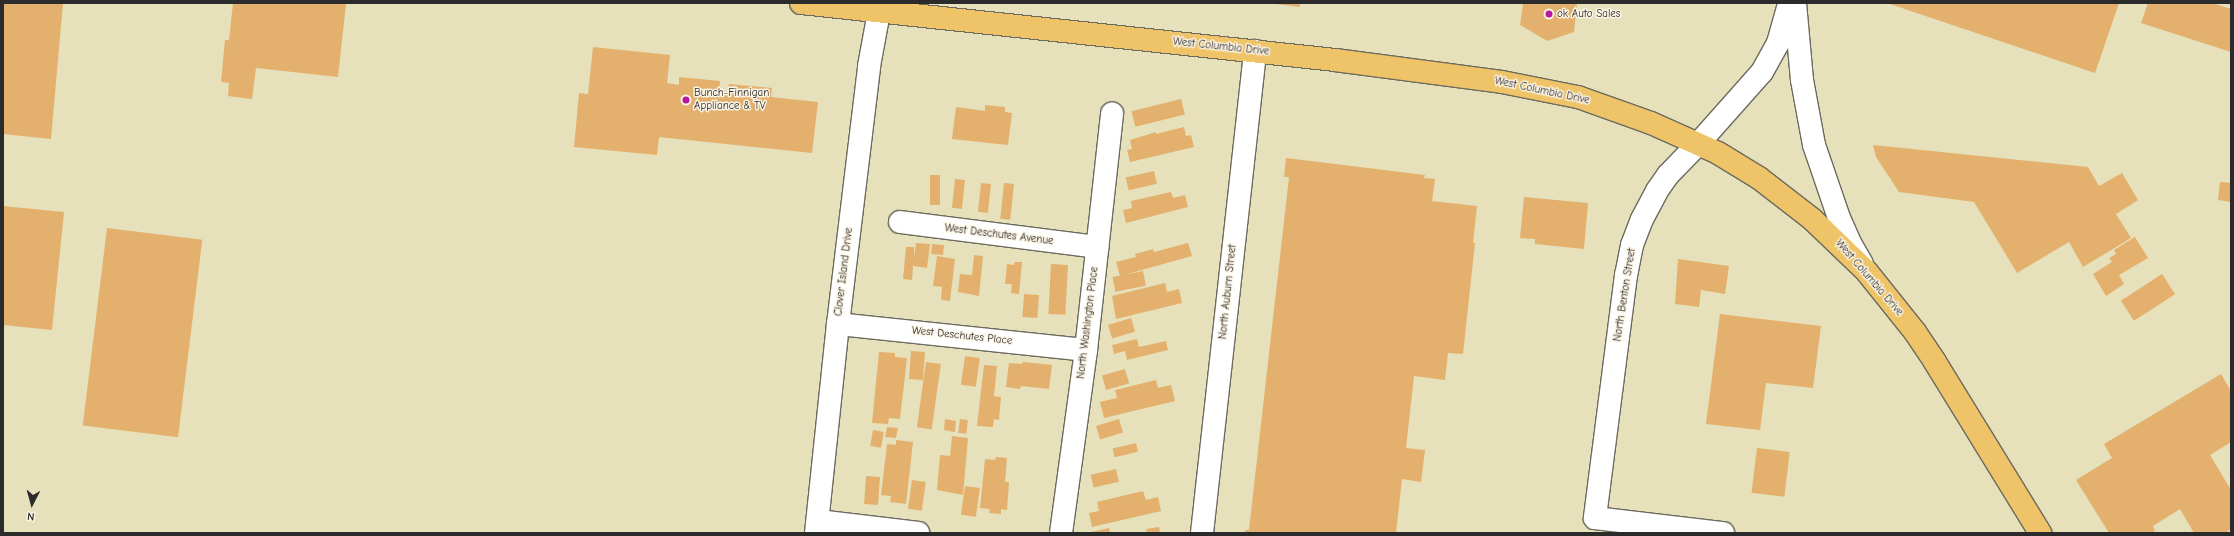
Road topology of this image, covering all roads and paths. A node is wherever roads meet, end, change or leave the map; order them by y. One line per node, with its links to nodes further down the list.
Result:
1 (801, 3): 4 (main road, West Columbia Drive)
2 (1790, 3): 7 (street, North Benton Street)
3 (1795, 3): 10 (street)
4 (879, 12): 5 (main road, West Columbia Drive); 11 (street, Clover Island Drive)
5 (1255, 51): 7 (main road, West Columbia Drive); 16 (street, North Auburn Street)
6 (1112, 113): 9 (street, North Washington Place)
7 (1698, 144): 10 (main road, West Columbia Drive); 17 (street, North Benton Street)
8 (900, 222): 9 (street, West Deschutes Avenue)
9 (1097, 247): 12 (street, North Washington Place)
10 (1867, 272): 18 (main road, West Columbia Drive)
11 (838, 324): 12 (street, West Deschutes Place); 13 (street, Clover Island Drive)
12 (1086, 350): 15 (street, North Washington Place)
13 (817, 527): 14 (street)
14 (918, 533)
15 (1061, 533)
16 (1202, 533)
17 (1723, 533)
18 (2040, 533)

